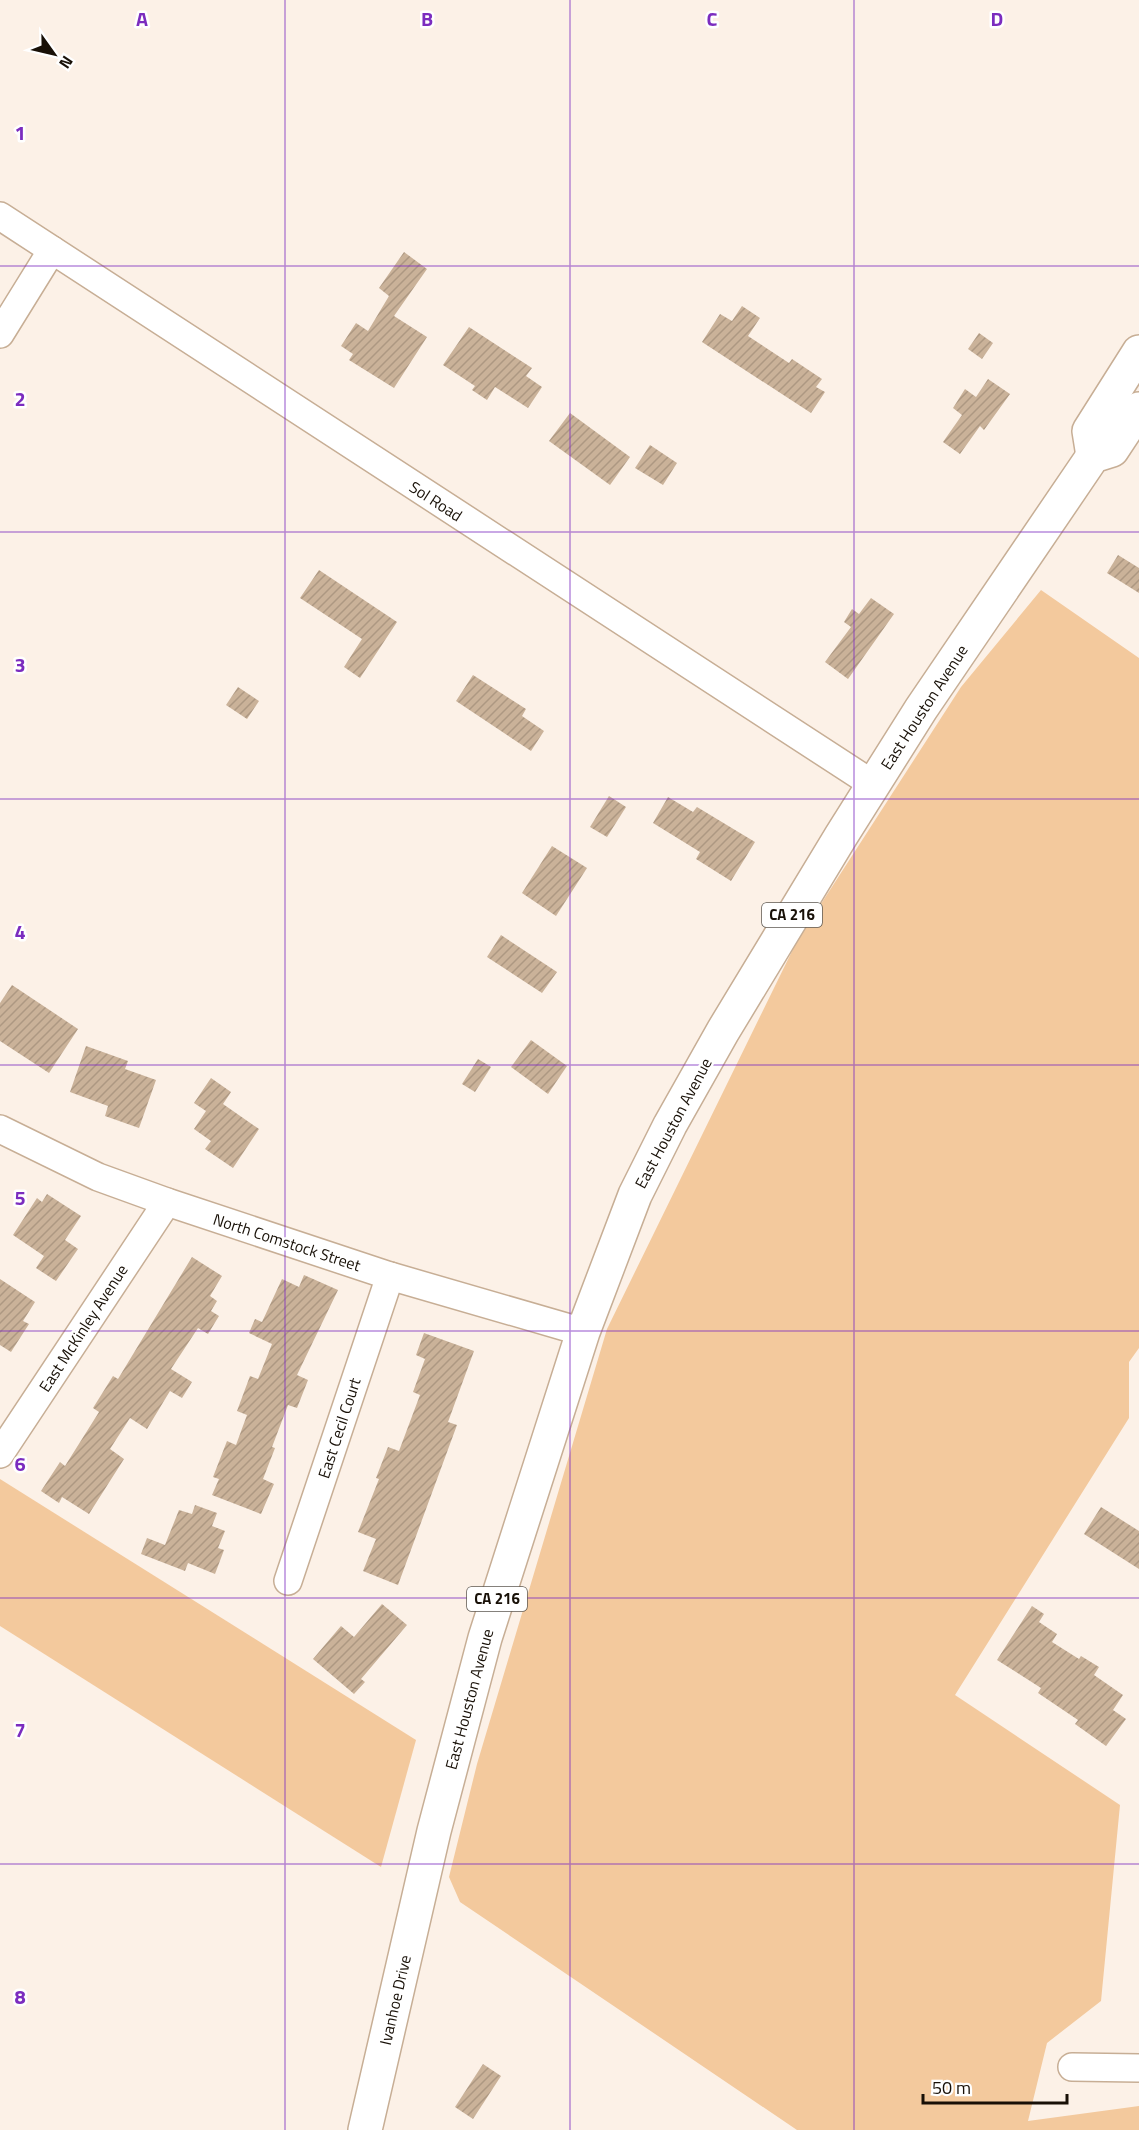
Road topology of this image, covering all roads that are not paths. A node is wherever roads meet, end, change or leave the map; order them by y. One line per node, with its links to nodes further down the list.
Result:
1 (0, 216): 2 (street, Sol Road)
2 (52, 250): 3 (street); 7 (street, Sol Road)
3 (0, 334)
4 (1139, 352): 6 (main road)
5 (1139, 409): 6 (main road, East Houston Avenue / CA 216)
6 (1094, 456): 7 (main road, East Houston Avenue / CA 216)
7 (874, 785): 11 (main road, East Houston Avenue / CA 216)
8 (0, 1129): 9 (street, North Comstock Street)
9 (167, 1202): 10 (street, North Comstock Street); 12 (street, East McKinley Avenue)
10 (390, 1276): 11 (street, North Comstock Street); 13 (street, East Cecil Court)
11 (583, 1332): 14 (main road, East Houston Avenue / CA 216)
12 (0, 1454)
13 (288, 1581)
14 (425, 1870): 17 (main road, Ivanhoe Drive / CA 216)
15 (1072, 2067): 16 (street)
16 (1139, 2068)
17 (365, 2130)

